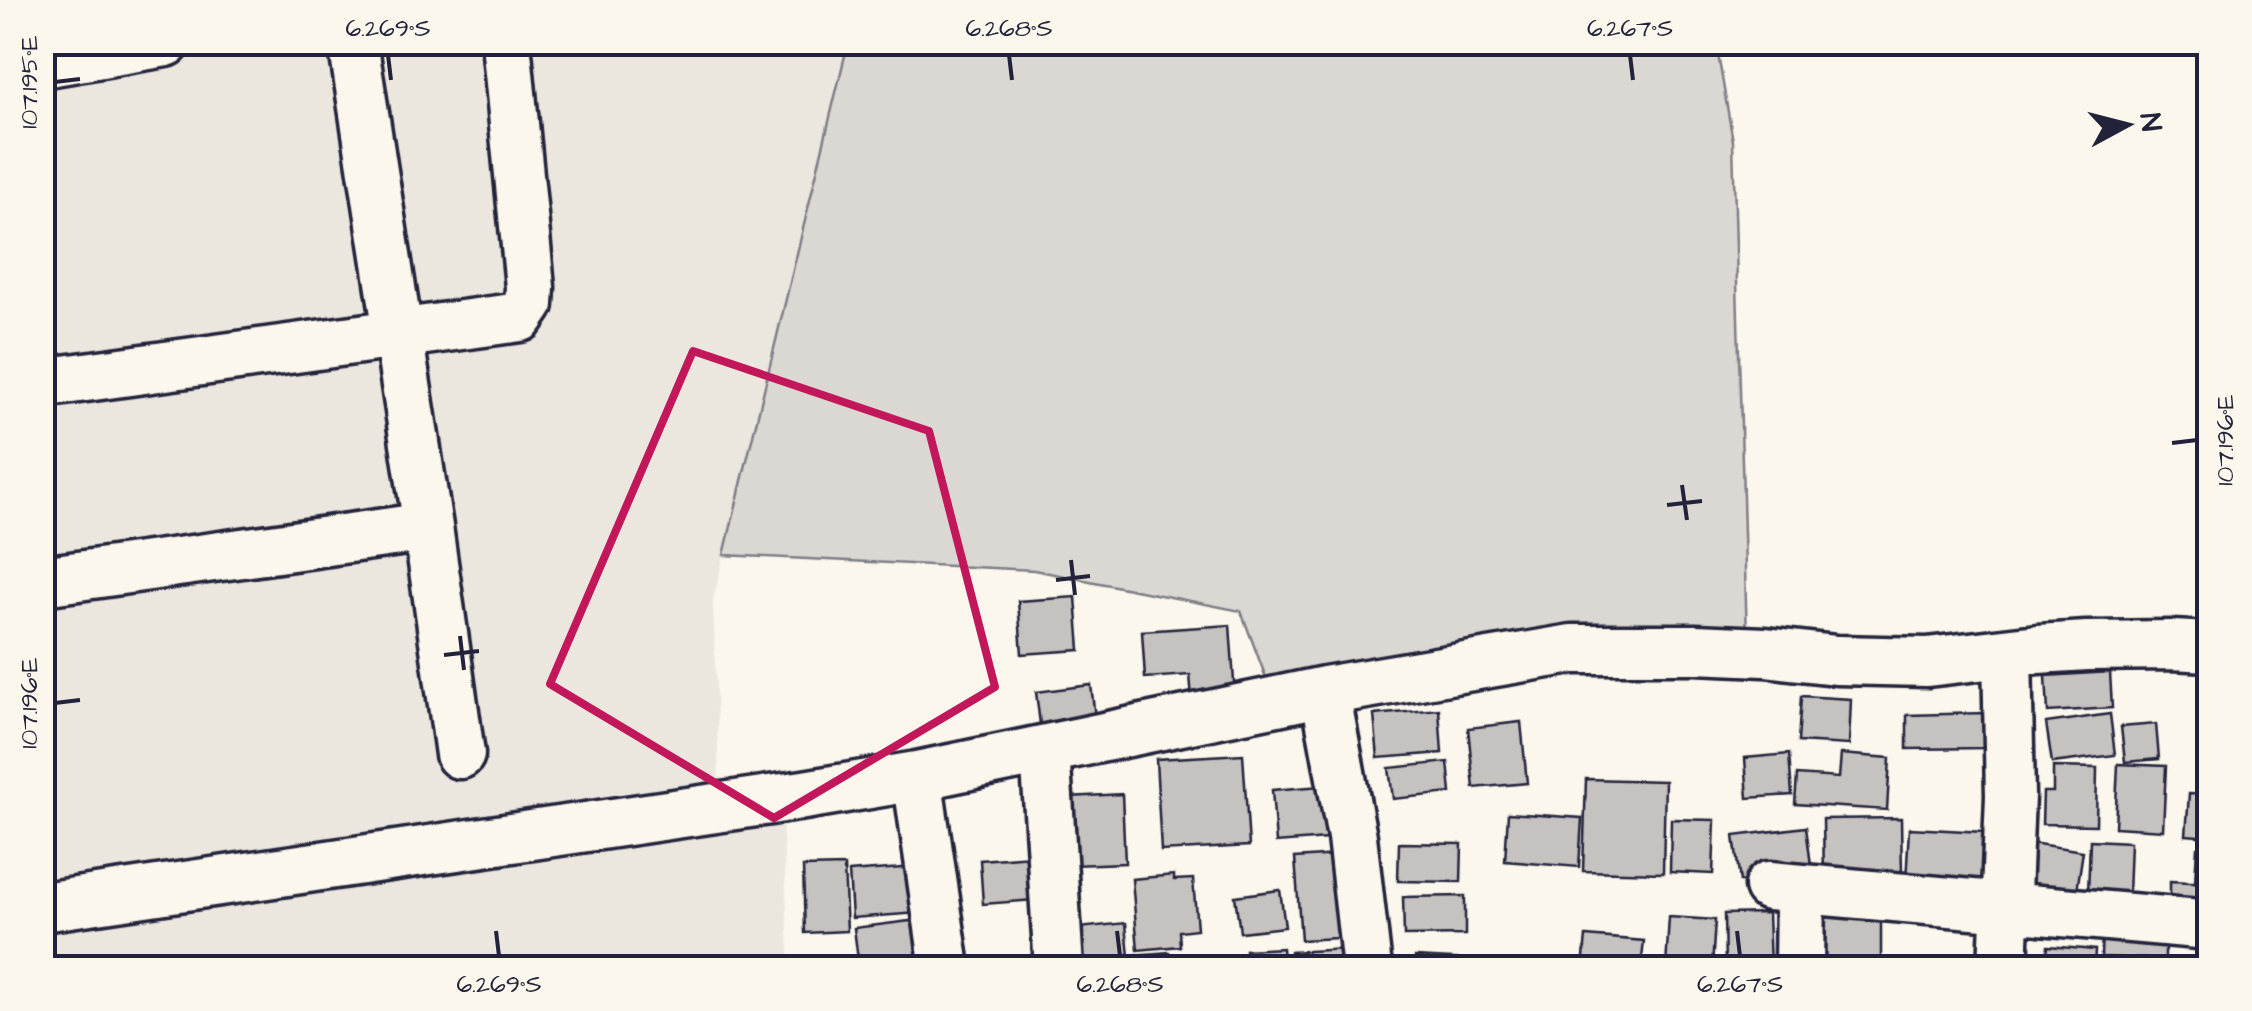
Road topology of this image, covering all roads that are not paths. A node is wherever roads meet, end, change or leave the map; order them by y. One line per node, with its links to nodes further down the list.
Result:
1 (166, 42): 4 (street)
2 (353, 42): 5 (street)
3 (506, 42): 5 (street)
4 (42, 62)
5 (398, 334): 6 (street); 7 (street)
6 (42, 383)
7 (428, 526): 8 (street); 13 (street)
8 (42, 581)
9 (2210, 647): 10 (street)
10 (2007, 653): 11 (street); 15 (street)
11 (1325, 691): 12 (street); 20 (street)
12 (1044, 750): 14 (street); 19 (street)
13 (460, 754)
14 (917, 776): 16 (street); 18 (street)
15 (2006, 905): 17 (street); 21 (street); 22 (street)
16 (42, 908)
17 (2210, 925)
18 (945, 968)
19 (1059, 968)
20 (1366, 968)
21 (1799, 968)
22 (2003, 968)

